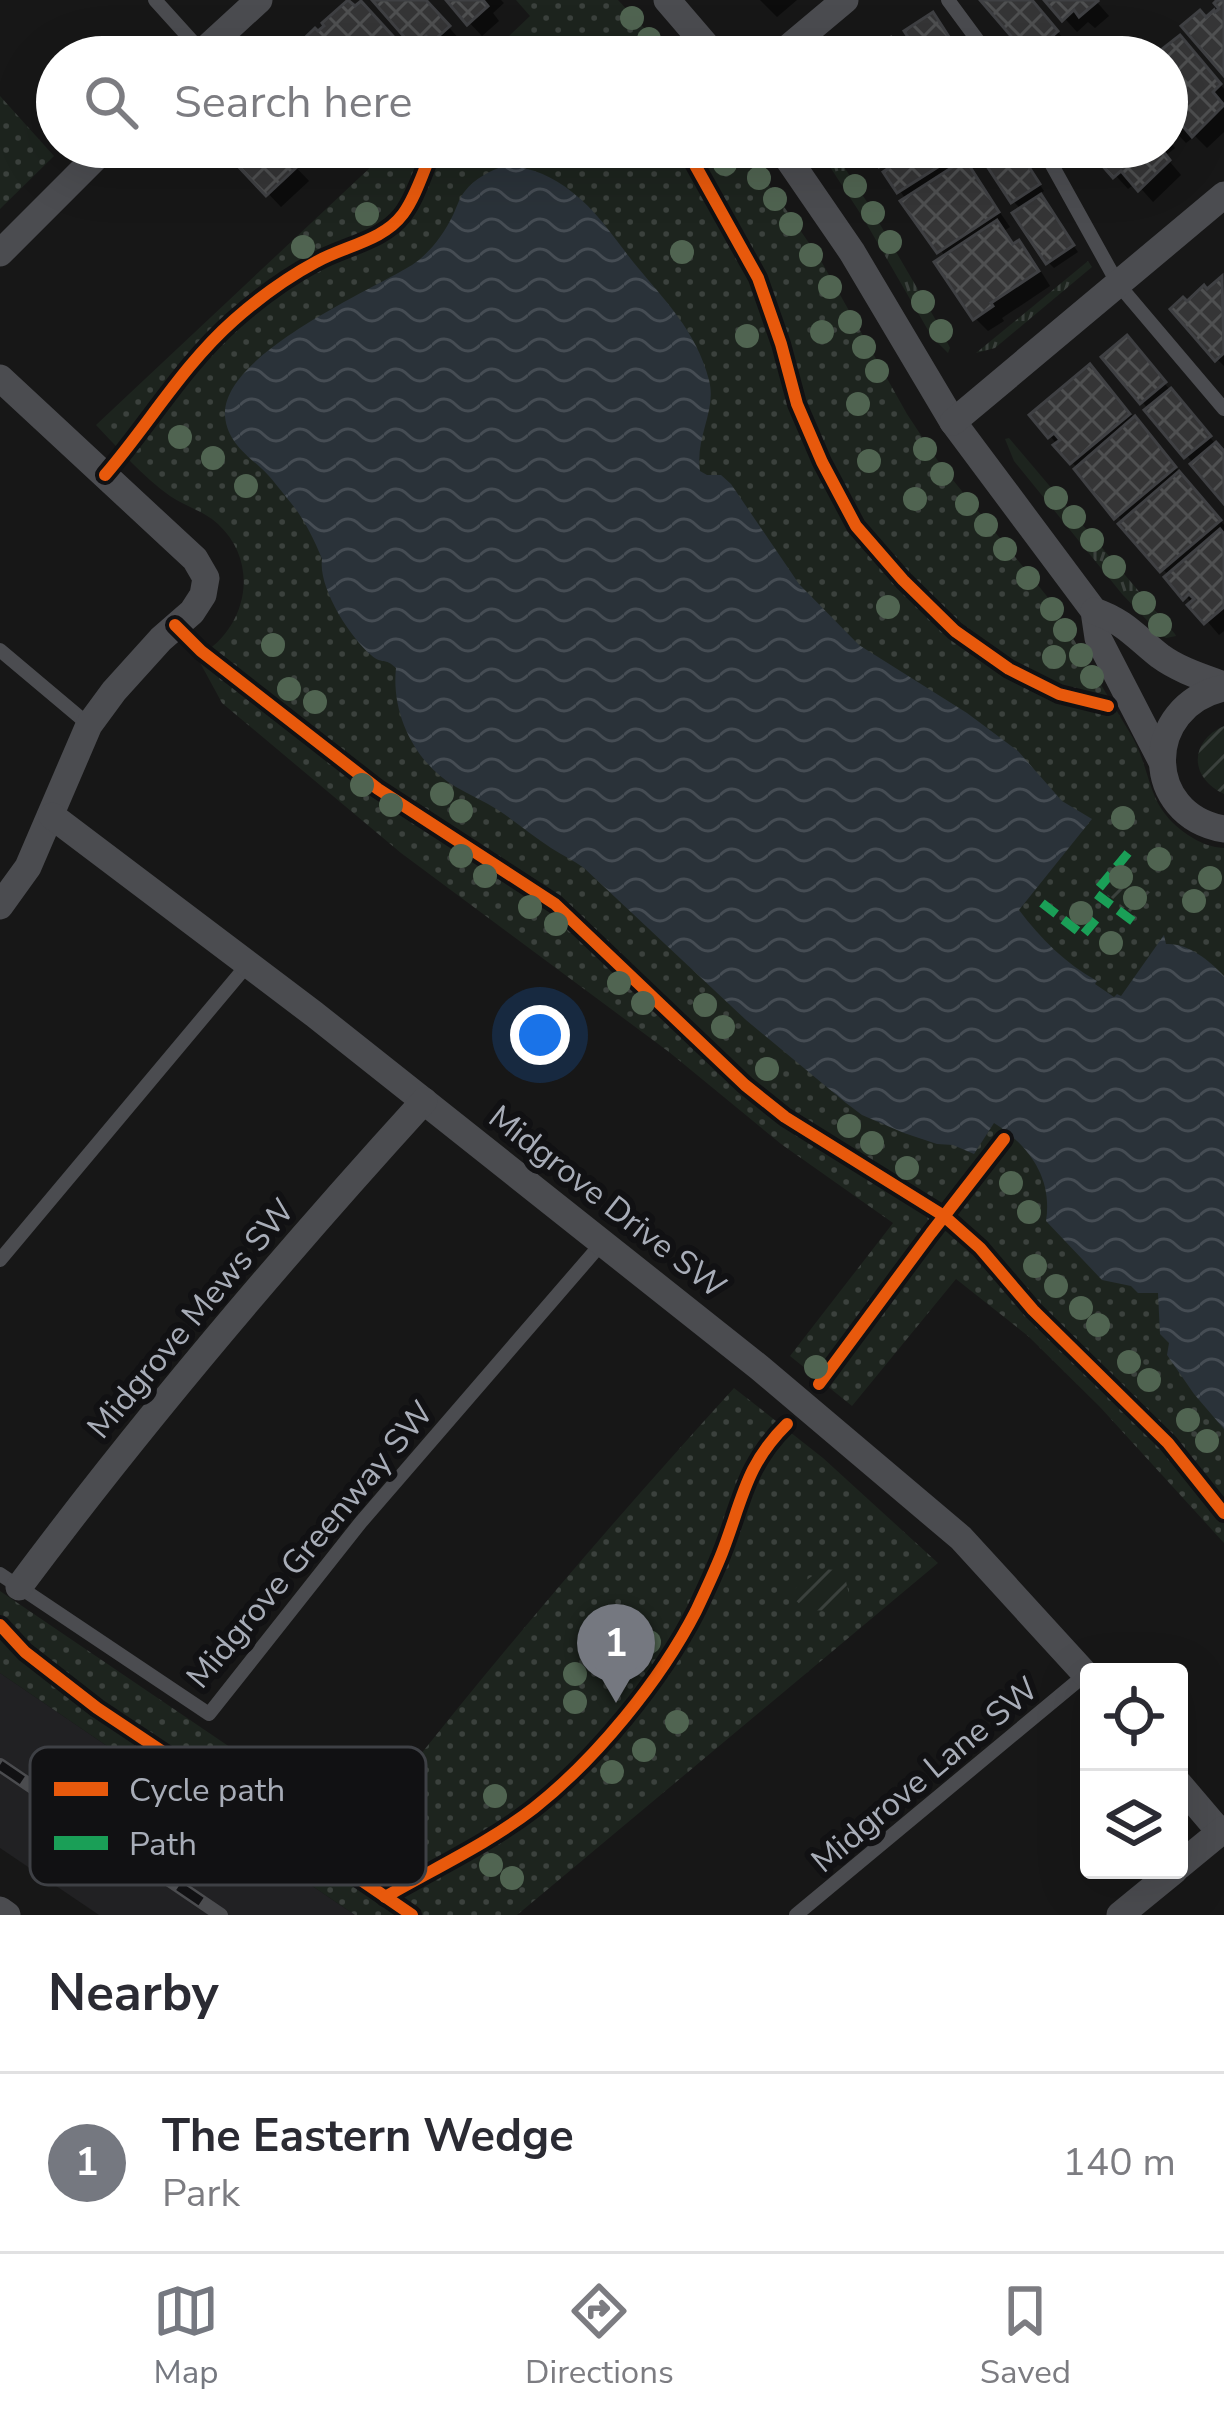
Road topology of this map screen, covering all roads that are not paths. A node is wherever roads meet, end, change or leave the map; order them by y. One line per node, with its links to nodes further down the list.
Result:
1 (155, 0): 6 (lane)
2 (260, 0): 7 (street)
3 (667, 0): 8 (street)
4 (845, 0): 9 (street)
5 (948, 0): 10 (lane)
6 (184, 36)
7 (219, 36)
8 (698, 36)
9 (802, 36)
10 (975, 36)
11 (85, 168): 15 (street)
12 (794, 168): 19 (street)
13 (1054, 168): 16 (lane)
14 (1224, 195): 16 (street)
15 (0, 253)
16 (1118, 284): 18 (lane); 19 (street)
17 (0, 378): 23 (street)
18 (1224, 409)
19 (953, 422): 20 (street)
20 (1094, 611): 22 (street); 24 (street)
21 (0, 650): 23 (lane)
22 (1224, 686): 24 (street)
23 (89, 725): 25 (street)
24 (1161, 760): 26 (street)
25 (52, 816): 27 (street); 28 (street, Midgrove Drive SW)
26 (1224, 829)
27 (0, 906)
28 (248, 964): 29 (street, Midgrove Drive SW); 31 (lane)
29 (424, 1101): 30 (street, Midgrove Drive SW); 32 (street, Midgrove Mews SW)
30 (602, 1243): 32 (lane, Midgrove Greenway SW); 33 (street, Midgrove Drive SW)
31 (0, 1260)
32 (9, 1581)
33 (1080, 1668)
34 (1080, 1682): 39 (lane, Midgrove Lane SW)
35 (1188, 1794): 36 (street)
36 (1222, 1831): 37 (street)
37 (1188, 1859)
38 (1164, 1879): 40 (street)
39 (796, 1915)
40 (1120, 1915)

